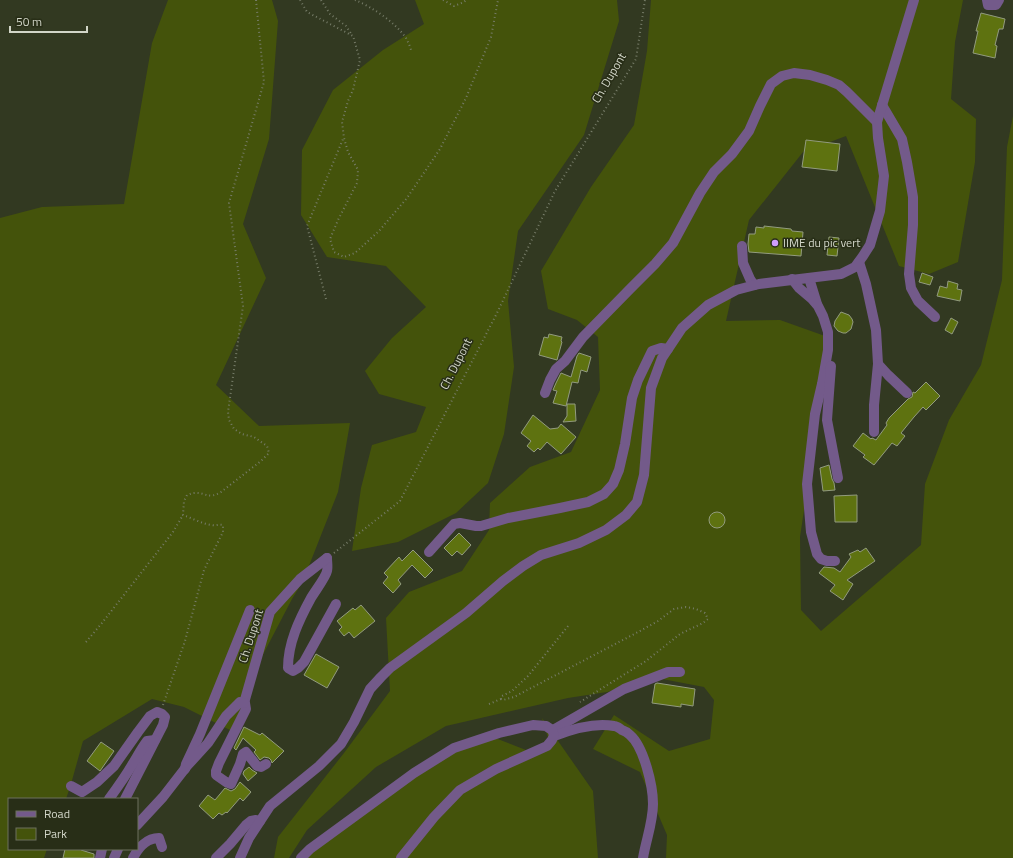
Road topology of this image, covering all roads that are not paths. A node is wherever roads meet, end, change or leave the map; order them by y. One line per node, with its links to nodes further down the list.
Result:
1 (914, 0): 4 (street)
2 (999, 0): 3 (street)
3 (987, 3)
4 (882, 105): 5 (street); 12 (street)
5 (877, 122): 7 (street); 16 (street)
6 (742, 246): 10 (street)
7 (859, 262): 8 (street); 15 (street)
8 (809, 278): 9 (street); 11 (street)
9 (792, 279): 10 (street); 11 (street)
10 (754, 286): 14 (street)
11 (818, 306): 13 (street)
12 (935, 317)
13 (828, 332): 19 (street); 21 (street)
14 (668, 349): 20 (street); 33 (street)
15 (878, 364): 17 (street); 18 (street)
16 (545, 393)
17 (907, 393)
18 (874, 432)
19 (838, 478)
20 (429, 552)
21 (836, 561)
22 (336, 604): 25 (street, Ch. Dupont)
23 (250, 610): 29 (street)
24 (680, 672): 26 (street)
25 (244, 703): 28 (street, Ch. Dupont); 29 (street)
26 (553, 733): 39 (street); 40 (street); 41 (street)
27 (155, 740): 30 (street); 31 (street); 32 (street)
28 (266, 764)
29 (185, 768): 34 (street)
30 (71, 786)
31 (110, 798)
32 (126, 798)
33 (260, 821): 37 (street); 38 (street)
34 (138, 824)
35 (162, 847): 36 (street)
36 (133, 858)
37 (216, 858)
38 (240, 858)
39 (301, 858)
40 (401, 858)
41 (643, 858)

